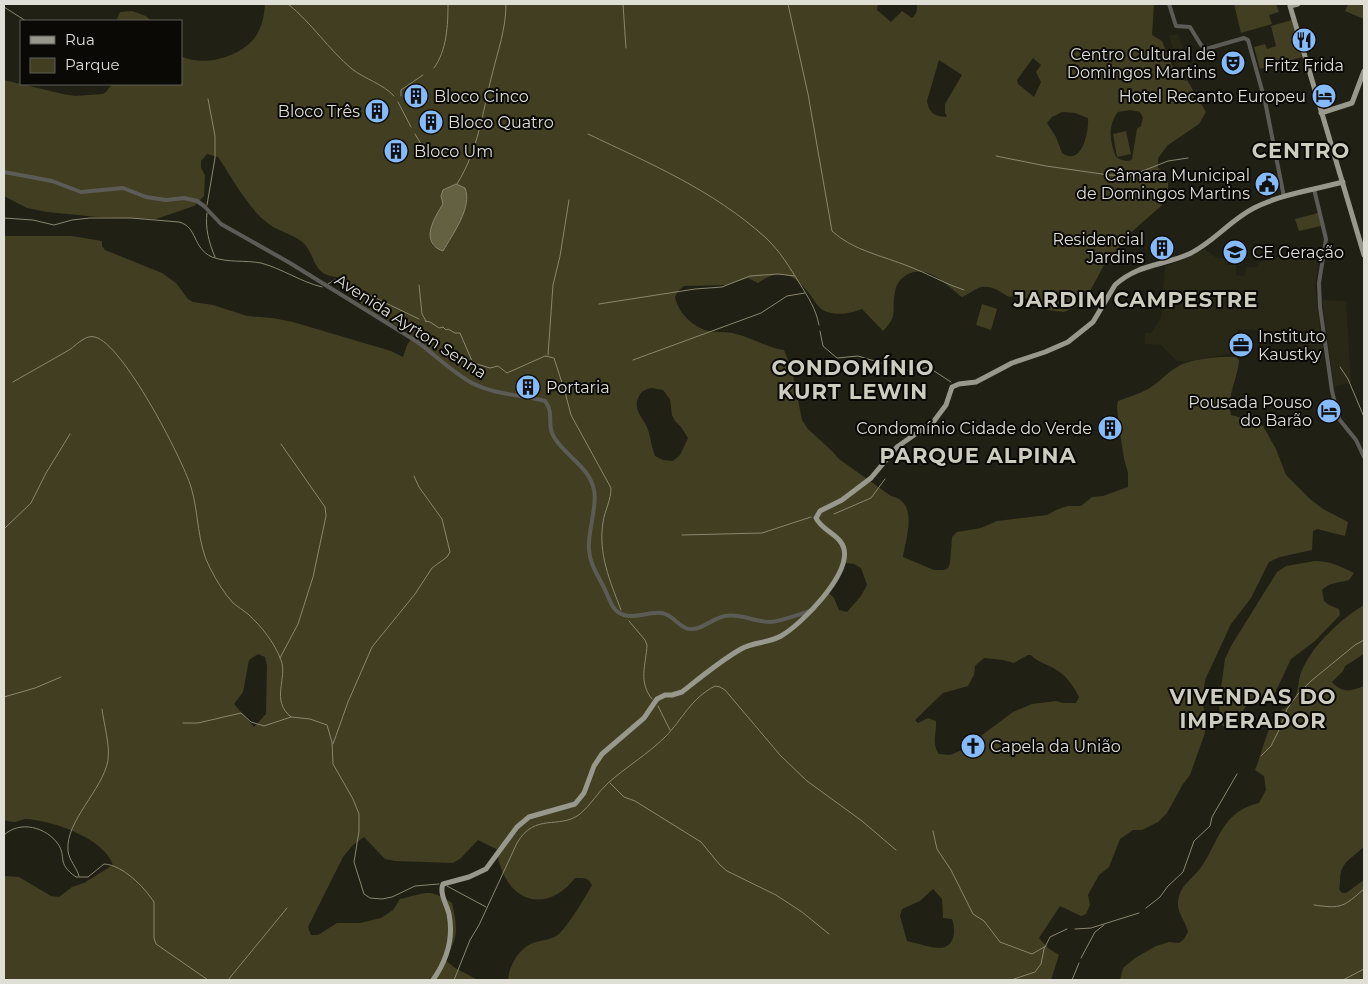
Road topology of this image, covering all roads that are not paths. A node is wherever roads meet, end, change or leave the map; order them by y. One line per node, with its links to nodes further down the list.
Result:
1 (1169, 4): 9 (street)
2 (1298, 4): 3 (main road)
3 (1289, 5): 5 (main road)
4 (1364, 71): 5 (main road)
5 (1321, 113): 7 (main road)
6 (4, 172): 12 (street, Avenida Ayrton Senna)
7 (1342, 182): 8 (main road); 10 (main road)
8 (1314, 190): 9 (main road); 11 (street)
9 (1284, 197): 12 (main road)
10 (1364, 255)
11 (1364, 457)
12 (811, 611): 13 (main road)
13 (433, 980)

